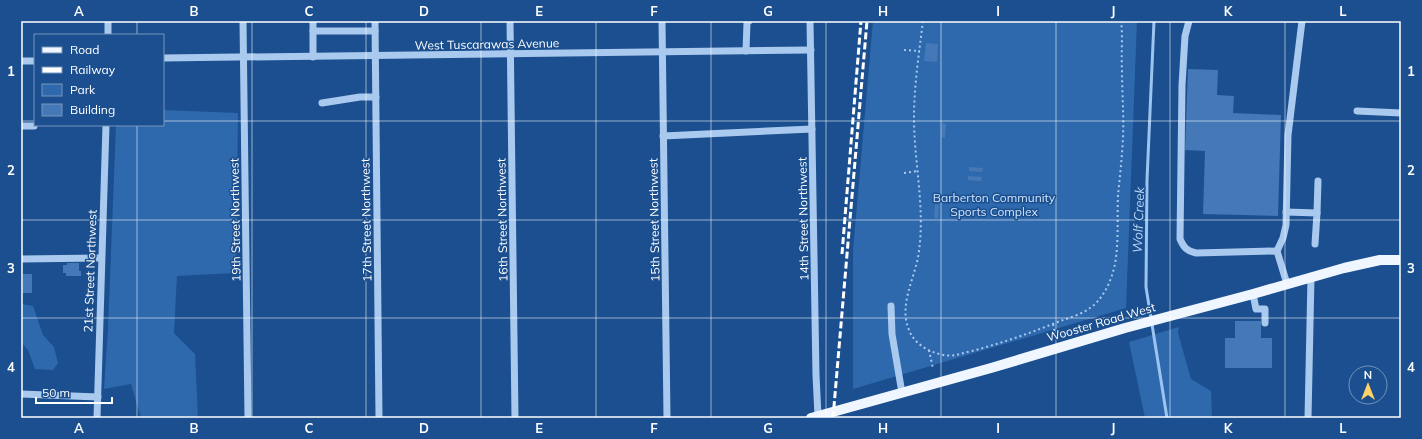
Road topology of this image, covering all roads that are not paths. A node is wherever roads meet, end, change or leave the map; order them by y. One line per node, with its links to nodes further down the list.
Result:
1 (108, 21): 13 (street)
2 (243, 21): 20 (street, 19th Street Northwest)
3 (314, 21): 11 (street)
4 (375, 21): 12 (street, 17th Street Northwest)
5 (510, 21): 17 (street, 16th Street Northwest)
6 (662, 21): 16 (street, 15th Street Northwest)
7 (749, 21): 15 (street)
8 (810, 21): 14 (street, 14th Street Northwest)
9 (1189, 21): 37 (street)
10 (1302, 21): 34 (street)
11 (314, 31): 12 (street); 18 (street)
12 (375, 31): 19 (street, 17th Street Northwest)
13 (108, 34)
14 (810, 50): 15 (street, West Tuscarawas Avenue); 31 (street, 14th Street Northwest)
15 (746, 51): 16 (street, West Tuscarawas Avenue)
16 (663, 52): 17 (street, West Tuscarawas Avenue); 32 (street, 15th Street Northwest)
17 (510, 54): 19 (street, West Tuscarawas Avenue); 53 (street, 16th Street Northwest)
18 (314, 56): 19 (street, West Tuscarawas Avenue); 20 (street, West Tuscarawas Avenue)
19 (376, 56): 24 (street, 17th Street Northwest)
20 (244, 57): 21 (street, West Tuscarawas Avenue); 51 (street, 19th Street Northwest)
21 (164, 58)
22 (21, 61): 23 (street)
23 (34, 61)
24 (376, 96): 25 (street); 52 (street, 17th Street Northwest)
25 (322, 103)
26 (1357, 111): 27 (street)
27 (1401, 113)
28 (21, 126): 29 (street)
29 (34, 126)
30 (106, 126): 38 (street, 21st Street Northwest)
31 (812, 129): 32 (street); 49 (street, 14th Street Northwest)
32 (663, 136): 54 (street, 15th Street Northwest)
33 (1318, 181): 35 (street)
34 (1286, 212): 35 (street); 37 (street)
35 (1317, 213): 36 (street)
36 (1315, 244)
37 (1277, 251): 42 (street)
38 (101, 258): 39 (street); 48 (street, 21st Street Northwest)
39 (21, 259)
40 (1401, 260): 41 (main road, Wooster Road West)
41 (1311, 277): 42 (main road, Wooster Road West); 55 (street)
42 (1286, 284): 43 (main road, Wooster Road West)
43 (1253, 294): 45 (street); 46 (main road, Wooster Road West)
44 (891, 306): 46 (street)
45 (1264, 323)
46 (902, 393): 49 (main road, Wooster Road West)
47 (21, 394): 48 (street)
48 (98, 397): 50 (street, 21st Street Northwest)
49 (814, 417)
50 (97, 418)
51 (248, 418)
52 (379, 418)
53 (515, 418)
54 (667, 418)
55 (1308, 418)

